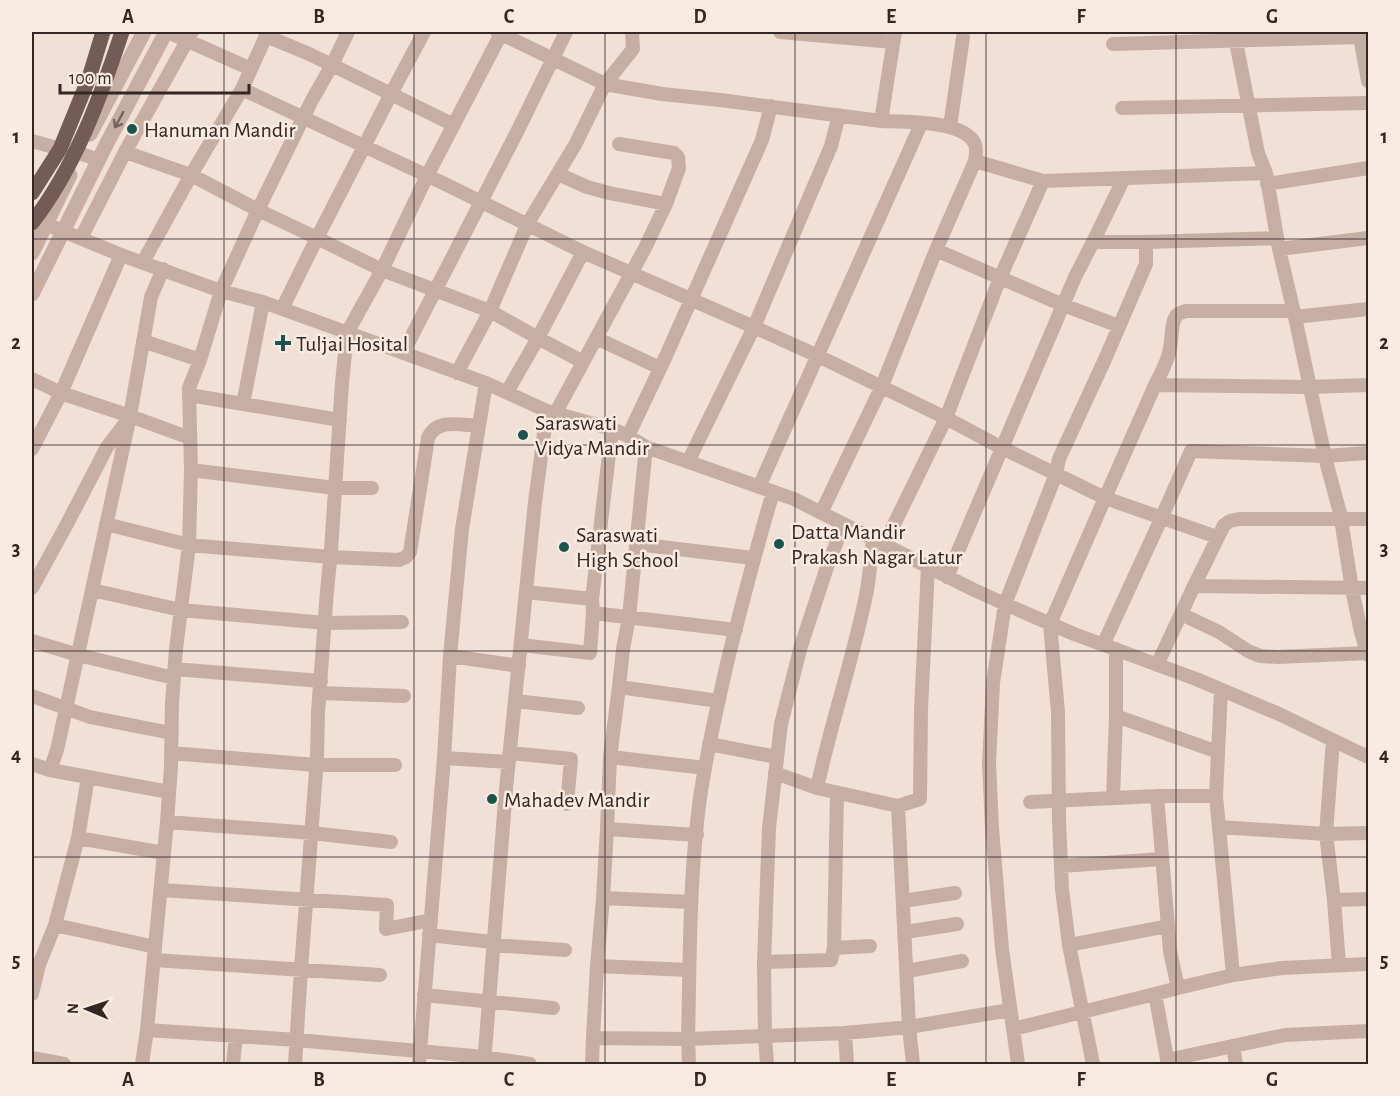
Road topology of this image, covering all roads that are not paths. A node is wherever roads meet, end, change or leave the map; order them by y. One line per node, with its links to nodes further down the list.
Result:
1 (103, 32): 39 (main road)
2 (122, 32): 41 (main road)
3 (144, 32): 41 (street)
4 (167, 32): 14 (street); 42 (street, one-way to 42)
5 (348, 32): 20 (street)
6 (424, 32): 25 (street)
7 (500, 32): 19 (street); 34 (street)
8 (566, 32): 19 (street)
9 (632, 32): 23 (street)
10 (780, 32): 11 (street)
11 (816, 33): 16 (street)
12 (267, 34): 20 (street); 21 (street)
13 (1362, 34): 15 (street); 22 (street)
14 (190, 36): 21 (street); 40 (street)
15 (1235, 36): 18 (street); 28 (street)
16 (894, 37): 32 (street)
17 (963, 37): 35 (street)
18 (1113, 44)
19 (553, 59): 23 (street); 52 (street)
20 (332, 65): 25 (street); 31 (street)
21 (251, 69): 24 (street)
22 (1368, 81)
23 (605, 84): 27 (street); 45 (street)
24 (242, 89): 31 (street); 46 (street)
25 (391, 94): 34 (street); 38 (street)
26 (1368, 102): 28 (street)
27 (771, 106): 30 (street); 76 (street)
28 (1248, 106): 29 (street); 49 (street)
29 (1122, 108)
30 (839, 115): 32 (street); 84 (street)
31 (303, 117): 38 (street); 54 (street)
32 (881, 121): 33 (street)
33 (921, 124): 35 (street); 90 (street)
34 (454, 125): 47 (street)
35 (950, 127): 43 (street)
36 (32, 141): 39 (street)
37 (620, 144): 53 (street)
38 (364, 146): 47 (street); 59 (street)
39 (60, 149): 51 (main road)
40 (125, 152): 46 (street); 58 (street)
41 (78, 153): 42 (street); 55 (main road)
42 (99, 160): 57 (street)
43 (975, 161): 50 (street); 64 (street)
44 (1368, 168): 49 (street)
45 (558, 174): 53 (street); 56 (street)
46 (191, 175): 54 (street); 68 (street)
47 (427, 176): 52 (street); 70 (street)
48 (1124, 178): 49 (street); 50 (street); 61 (street)
49 (1266, 179): 63 (street)
50 (1042, 181): 72 (street)
51 (32, 193)
52 (481, 201): 56 (street); 73 (street)
53 (666, 204): 71 (street)
54 (258, 210): 59 (street); 74 (street)
55 (36, 221): 57 (street); 66 (street)
56 (528, 223): 65 (street); 81 (street)
57 (63, 232): 58 (street); 75 (street)
58 (81, 238): 67 (street)
59 (317, 238): 70 (street); 79 (street)
60 (1368, 238): 63 (street)
61 (1093, 242): 62 (street); 78 (street)
62 (1146, 242): 63 (street); 83 (street)
63 (1278, 243): 82 (street)
64 (936, 250): 72 (street); 99 (street)
65 (583, 252): 71 (street); 86 (street)
66 (32, 253)
67 (122, 255): 68 (street); 102 (street)
68 (143, 262): 69 (street)
69 (163, 269): 74 (street); 88 (street)
70 (382, 270): 73 (street); 85 (street)
71 (631, 273): 76 (street); 87 (street)
72 (1000, 278): 78 (street); 107 (street)
73 (436, 290): 81 (street); 89 (street)
74 (221, 291): 77 (street); 91 (street)
75 (32, 294)
76 (690, 299): 84 (street); 93 (street)
77 (263, 302): 79 (street); 104 (street)
78 (1064, 305): 83 (street); 114 (street)
79 (282, 309): 85 (street)
80 (1368, 309): 82 (street)
81 (490, 311): 86 (street); 94 (street)
82 (1295, 314): 97 (street); 100 (street)
83 (1119, 326): 120 (street)
84 (754, 327): 90 (street); 118 (street)
85 (347, 333): 89 (street); 108 (street)
86 (537, 338): 92 (street); 101 (street)
87 (596, 338): 92 (street); 93 (street)
88 (143, 341): 91 (street); 106 (street)
89 (403, 353): 94 (street)
90 (818, 356): 99 (street); 121 (street)
91 (200, 360): 103 (street)
92 (583, 362): 105 (street)
93 (660, 368): 111 (street)
94 (457, 373): 96 (street)
95 (32, 379): 102 (street)
96 (486, 384): 101 (street); 109 (street)
97 (1155, 385): 100 (street); 125 (street)
98 (1368, 385): 100 (street)
99 (882, 386): 107 (street); 126 (street)
100 (1309, 387): 117 (street)
101 (507, 392): 105 (street)
102 (61, 393): 106 (street); 115 (street)
103 (189, 395): 104 (street); 112 (street)
104 (243, 404): 108 (street)
105 (551, 412): 110 (street); 145 (street)
106 (130, 417): 112 (street); 130 (street); 141 (street)
107 (946, 418): 114 (street); 133 (street)
108 (340, 420): 122 (street)
109 (479, 426): 136 (street); 161 (street)
110 (612, 429): 111 (street); 146 (street)
111 (628, 436): 113 (street)
112 (190, 438): 119 (street)
113 (646, 447): 118 (street); 135 (street)
114 (1002, 448): 120 (street); 139 (street)
115 (32, 449)
116 (1368, 453): 117 (street)
117 (1325, 456): 127 (street); 128 (street)
118 (688, 462): 121 (street)
119 (190, 470): 122 (street); 134 (street)
120 (1056, 474): 125 (street); 147 (street)
121 (759, 487): 124 (street)
122 (335, 488): 123 (street); 136 (street)
123 (372, 488)
124 (773, 492): 126 (street); 137 (street)
125 (1105, 498): 127 (street); 154 (street)
126 (820, 513): 131 (street)
127 (1161, 519): 132 (street); 158 (street)
128 (1341, 519): 129 (street); 132 (street); 143 (street)
129 (1368, 519)
130 (106, 524): 134 (street); 144 (street)
131 (844, 524): 133 (street); 182 (street)
132 (1217, 537): 140 (street)
133 (878, 542): 138 (street); 192 (street)
134 (189, 544): 136 (street); 148 (street)
135 (636, 544): 137 (street); 151 (street)
136 (330, 557): 153 (street)
137 (753, 558): 155 (street)
138 (928, 567): 139 (street); 201 (street)
139 (947, 577): 147 (street)
140 (1194, 586): 143 (street); 150 (street)
141 (32, 588)
142 (1368, 588): 143 (street)
143 (1352, 589): 159 (street)
144 (92, 590): 148 (street); 160 (street)
145 (526, 592): 146 (street); 157 (street)
146 (592, 599): 149 (street)
147 (1005, 604): 154 (street); 250 (street)
148 (182, 610): 153 (street); 164 (street)
149 (593, 614): 151 (street); 157 (street)
150 (1181, 614): 159 (street); 162 (street)
151 (629, 617): 155 (street); 166 (street)
152 (402, 622): 153 (street)
153 (325, 623): 165 (street)
154 (1050, 624): 158 (street); 198 (street)
155 (736, 630): 171 (street)
156 (32, 642): 160 (street)
157 (520, 645): 163 (street)
158 (1109, 647): 162 (street); 174 (street)
159 (1368, 654)
160 (78, 655): 164 (street); 173 (street)
161 (450, 656): 163 (street); 184 (street)
162 (1157, 665): 167 (street)
163 (519, 666): 170 (street)
164 (174, 674): 165 (street); 175 (street)
165 (320, 687): 169 (street); 186 (street)
166 (620, 687): 171 (street); 181 (street)
167 (1221, 690): 176 (street); 178 (street)
168 (32, 696): 173 (street)
169 (404, 696)
170 (515, 701): 172 (street); 180 (street)
171 (718, 701): 177 (street)
172 (578, 708)
173 (66, 709): 175 (street); 189 (street)
174 (1116, 716): 178 (street); 197 (street)
175 (171, 733): 179 (street)
176 (1333, 740): 183 (street); 207 (street)
177 (709, 744): 182 (street); 188 (street)
178 (1218, 752): 196 (street)
179 (171, 753): 186 (street); 193 (street)
180 (509, 757): 184 (street); 200 (street); 228 (street)
181 (610, 757): 188 (street); 204 (street)
182 (777, 757): 190 (street)
183 (1368, 757)
184 (444, 758): 222 (street)
185 (32, 764): 189 (street)
186 (316, 765): 187 (street); 205 (street)
187 (395, 765)
188 (705, 768): 208 (street)
189 (50, 770): 191 (street)
190 (775, 773): 192 (street); 234 (street)
191 (88, 777): 193 (street); 209 (street)
192 (817, 788): 194 (street)
193 (169, 792): 202 (street)
194 (837, 793): 201 (street); 231 (street)
195 (1157, 796): 196 (street); 197 (street); 212 (street)
196 (1216, 796): 203 (street)
197 (1113, 798): 198 (street)
198 (1058, 801): 199 (street); 213 (street)
199 (1030, 802)
200 (567, 804)
201 (898, 806): 220 (street)
202 (167, 822): 205 (street); 211 (street)
203 (1219, 827): 207 (street); 243 (street)
204 (607, 829): 208 (street); 216 (street)
205 (312, 833): 210 (street); 218 (street)
206 (1368, 833): 207 (street)
207 (1326, 834): 219 (street)
208 (697, 835): 221 (street)
209 (78, 838): 211 (street); 224 (street)
210 (391, 842)
211 (164, 853): 214 (street)
212 (1162, 859): 213 (street); 225 (street)
213 (1060, 866): 229 (street)
214 (161, 890): 218 (street); 233 (street)
215 (955, 894): 220 (street)
216 (603, 898): 221 (street); 238 (street)
217 (1368, 898): 219 (street)
218 (306, 900): 222 (street); 239 (street)
219 (1334, 900): 237 (street)
220 (903, 901): 226 (street)
221 (692, 902): 240 (street)
222 (431, 920): 227 (street)
223 (957, 924): 226 (street)
224 (55, 925): 233 (street); 245 (street)
225 (1168, 926): 229 (street); 244 (street)
226 (905, 932): 241 (street)
227 (429, 935): 228 (street); 247 (street)
228 (493, 944): 232 (street); 248 (street)
229 (1069, 945): 251 (street)
230 (870, 946): 231 (street)
231 (834, 948): 234 (street)
232 (565, 950)
233 (155, 954): 239 (street); 254 (street)
234 (764, 962): 258 (street)
235 (962, 962): 241 (street)
236 (1368, 964): 237 (street)
237 (1339, 965): 243 (street)
238 (597, 966): 240 (street); 259 (street)
239 (301, 969): 242 (street); 261 (street)
240 (689, 970): 260 (street)
241 (907, 971): 252 (street)
242 (380, 975)
243 (1233, 975): 244 (street)
244 (1178, 988): 246 (street)
245 (32, 994)
246 (1155, 994): 251 (street); 266 (street)
247 (424, 995): 248 (street); 264 (street)
248 (489, 1001): 249 (street); 265 (street)
249 (553, 1008)
250 (1010, 1010): 252 (street); 253 (street)
251 (1083, 1012): 253 (street); 278 (street)
252 (909, 1027): 256 (street); 276 (street)
253 (1013, 1029): 277 (street)
254 (147, 1030): 257 (street); 268 (street)
255 (1368, 1031): 262 (street)
256 (845, 1033): 258 (street); 275 (street)
257 (236, 1036): 261 (street); 269 (street)
258 (765, 1036): 260 (street); 274 (street)
259 (593, 1038): 260 (street); 272 (street)
260 (688, 1039): 273 (street)
261 (297, 1040): 264 (street); 270 (street)
262 (1233, 1046): 266 (street); 279 (street)
263 (32, 1058): 267 (street)
264 (419, 1058): 265 (street)
265 (484, 1061): 271 (street)
266 (1168, 1062)
267 (64, 1065)
268 (142, 1065)
269 (233, 1065)
270 (295, 1065)
271 (530, 1065)
272 (592, 1065)
273 (689, 1065)
274 (767, 1065)
275 (847, 1065)
276 (913, 1065)
277 (1018, 1065)
278 (1093, 1065)
279 (1236, 1065)

